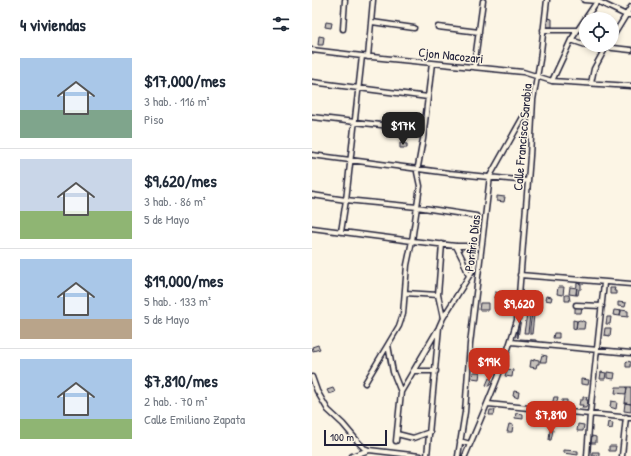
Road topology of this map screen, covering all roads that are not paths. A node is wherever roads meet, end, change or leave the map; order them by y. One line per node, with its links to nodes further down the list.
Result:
1 (345, 0): 13 (street)
2 (373, 0): 9 (street)
3 (547, 0): 14 (street, Calle Francisco Sarabia)
4 (584, 0): 6 (street)
5 (483, 1): 16 (street)
6 (597, 1): 8 (street); 15 (street)
7 (631, 7): 8 (street)
8 (629, 15): 12 (street)
9 (372, 22): 10 (street); 24 (street)
10 (414, 28)
11 (438, 28): 16 (street)
12 (619, 29)
13 (343, 30)
14 (543, 30): 15 (street); 27 (street, Calle Francisco Sarabia)
15 (578, 30): 17 (street)
16 (479, 32): 26 (street)
17 (571, 40): 18 (street); 28 (street)
18 (579, 43)
19 (619, 48): 21 (street)
20 (312, 50): 23 (street, Cjon Nacozari)
21 (631, 50)
22 (604, 52): 30 (street)
23 (362, 56): 24 (street, Cjon Nacozari); 32 (street)
24 (368, 57): 25 (street, Cjon Nacozari)
25 (432, 63): 26 (street, Cjon Nacozari); 33 (street)
26 (474, 67): 27 (street, Cjon Nacozari)
27 (537, 76): 28 (street, Cjon Nacozari); 34 (street, Calle Francisco Sarabia)
28 (552, 81): 30 (street, Cjon Nacozari)
29 (312, 82): 32 (street)
30 (591, 83): 31 (street, Cjon Nacozari)
31 (631, 86)
32 (359, 89): 33 (street); 36 (street)
33 (428, 97): 37 (street)
34 (533, 100): 41 (street); 42 (street, Calle Francisco Sarabia)
35 (312, 117): 36 (street)
36 (354, 122): 37 (street); 39 (street)
37 (424, 130): 40 (street)
38 (312, 155): 39 (street)
39 (350, 160): 40 (street); 44 (street)
40 (418, 169): 41 (street); 45 (street)
41 (490, 176): 42 (street); 79 (street, Porfirio Días)
42 (528, 180): 52 (street, Calle Francisco Sarabia)
43 (312, 195): 44 (street)
44 (346, 200): 45 (street); 48 (street)
45 (417, 207): 46 (street); 49 (street)
46 (476, 216)
47 (312, 228): 48 (street)
48 (341, 232): 49 (street)
49 (412, 243): 50 (street); 56 (street)
50 (442, 244): 51 (street); 57 (street)
51 (456, 246): 53 (street); 53 (street)
52 (520, 275): 54 (street); 62 (street, Calle Francisco Sarabia)
53 (469, 276): 60 (street)
54 (604, 283): 55 (street); 59 (street)
55 (631, 284)
56 (405, 293): 57 (street); 63 (street)
57 (438, 295): 60 (street)
58 (576, 305): 59 (street)
59 (602, 306): 64 (street)
60 (442, 318): 61 (street)
61 (439, 328): 66 (street); 67 (street)
62 (511, 342): 64 (street); 73 (street, Calle Francisco Sarabia)
63 (388, 345): 69 (street); 71 (street)
64 (598, 350): 65 (street); 74 (street)
65 (631, 353)
66 (413, 371): 67 (street); 71 (street)
67 (436, 371): 76 (street)
68 (312, 377): 70 (street)
69 (365, 383)
70 (317, 391): 72 (street); 81 (street)
71 (401, 392): 77 (street)
72 (312, 393)
73 (488, 404): 74 (street); 80 (street, Calle Francisco Sarabia)
74 (590, 414): 75 (street); 90 (street)
75 (629, 418): 91 (street)
76 (430, 432): 77 (street); 87 (street)
77 (396, 434): 78 (street)
78 (396, 441)
79 (460, 441): 80 (street); 88 (street, Porfirio Días)
80 (470, 444): 89 (street, Calle Francisco Sarabia)
81 (369, 450): 82 (street); 84 (street)
82 (378, 451): 83 (street); 85 (street)
83 (396, 455): 86 (street)
84 (352, 456)
85 (375, 456)
86 (420, 456)
87 (427, 456)
88 (458, 456)
89 (465, 456)
90 (587, 456)
91 (622, 456)

